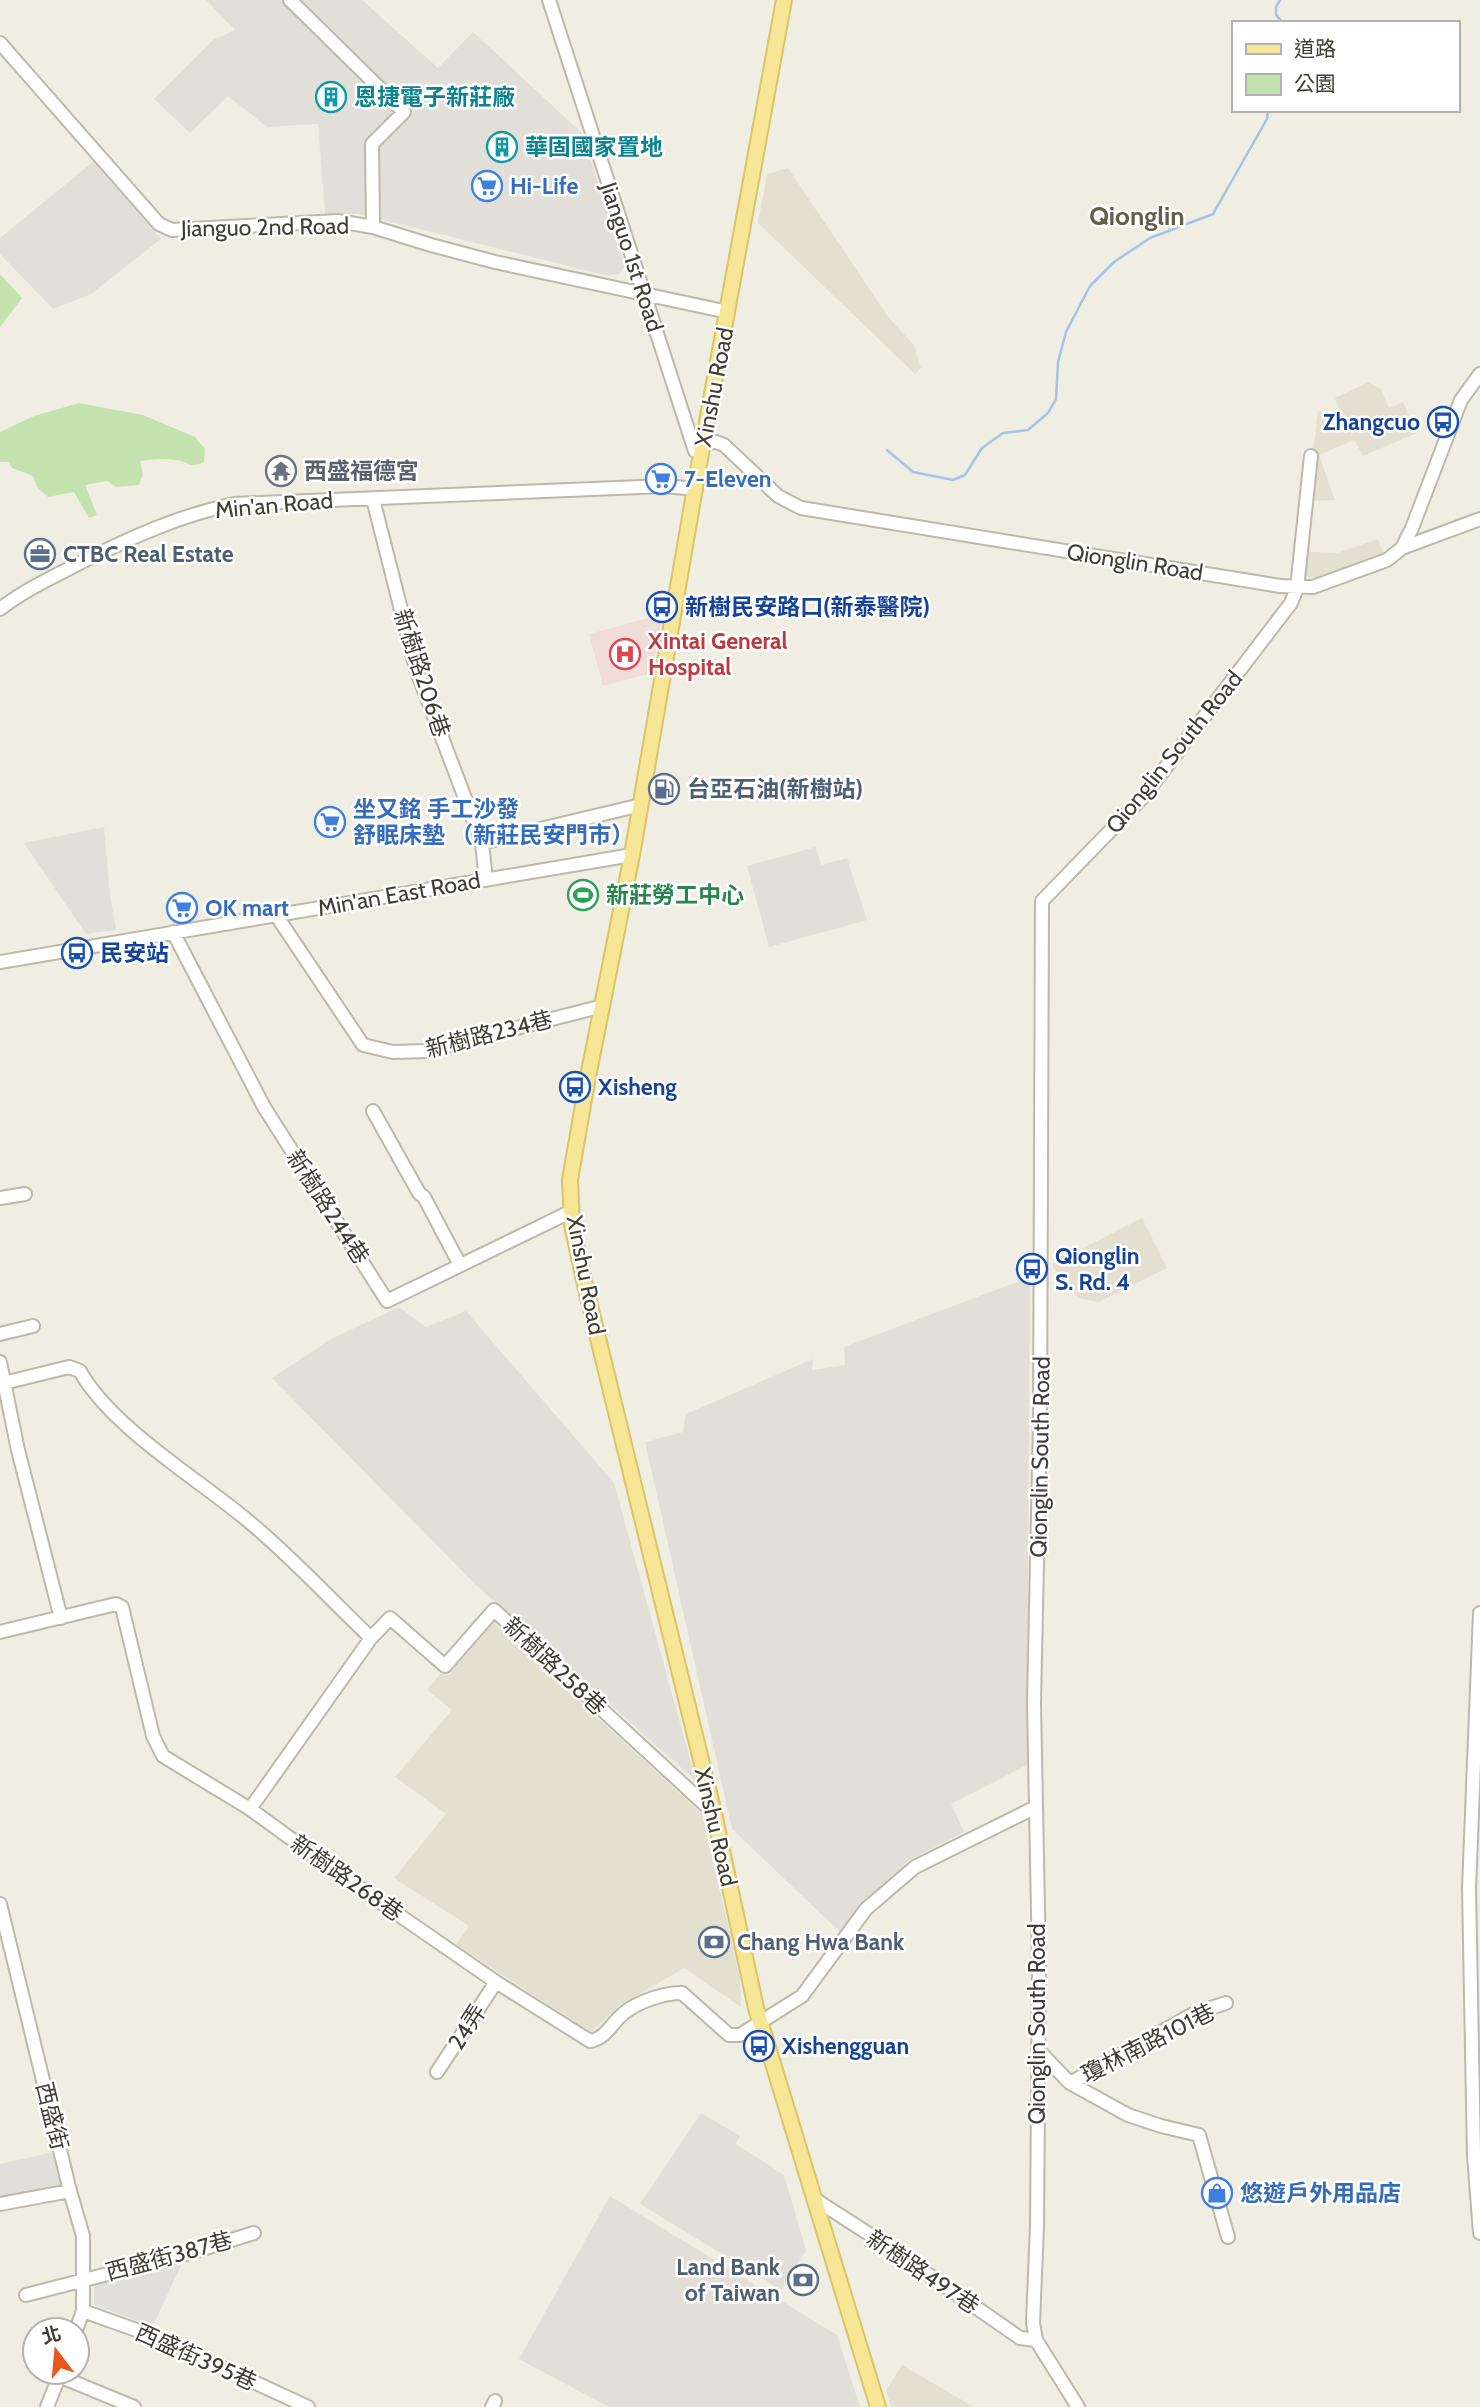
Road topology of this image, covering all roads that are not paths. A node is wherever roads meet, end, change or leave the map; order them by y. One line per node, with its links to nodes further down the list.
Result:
1 (290, 0): 5 (street)
2 (549, 0): 6 (street, Jianguo 1st Road)
3 (784, 0): 7 (main road, Xinshu Road)
4 (0, 43): 5 (street, Jianguo 2nd Road)
5 (373, 227): 6 (street, Jianguo 2nd Road)
6 (644, 296): 7 (street, Jianguo 2nd Road); 9 (street, Jianguo 1st Road)
7 (728, 312): 9 (main road, Xinshu Road)
8 (1480, 374): 14 (street)
9 (699, 443): 11 (main road, Xinshu Road); 15 (street, Qionglin Road)
10 (1311, 456): 15 (street)
11 (697, 482): 12 (street, Min'an Road); 17 (main road, Xinshu Road)
12 (373, 499): 16 (street, Min'an Road); 18 (street, 新樹路206巷)
13 (1480, 519): 14 (street, Qionglin Road)
14 (1402, 548): 15 (street, Qionglin Road)
15 (1297, 588): 38 (street, Qionglin South Road)
16 (0, 609)
17 (640, 805): 18 (street); 19 (main road, Xinshu Road)
18 (482, 843): 20 (street, 新樹路206巷)
19 (632, 855): 20 (street, Min'an East Road); 24 (main road, Xinshu Road)
20 (486, 880): 21 (street, Min'an East Road)
21 (276, 915): 22 (street, Min'an East Road); 24 (street, 新樹路234巷)
22 (173, 932): 23 (street, Min'an East Road); 29 (street, 新樹路244巷)
23 (0, 962)
24 (603, 1006): 28 (main road, Xinshu Road)
25 (373, 1111): 29 (street)
26 (25, 1194): 27 (street)
27 (0, 1199)
28 (572, 1211): 29 (street, 新樹路244巷); 40 (main road, Xinshu Road)
29 (460, 1265)
30 (33, 1326): 31 (street)
31 (0, 1334)
32 (0, 1362): 33 (street)
33 (2, 1383): 35 (street); 37 (street)
34 (1480, 1613): 52 (street)
35 (61, 1618): 36 (street); 39 (street, 新樹路268巷)
36 (0, 1632)
37 (372, 1638): 39 (street); 40 (street, 新樹路258巷)
38 (1036, 1807): 44 (street); 45 (street, Qionglin South Road)
39 (250, 1810): 42 (street, 新樹路268巷)
40 (714, 1813): 44 (main road, Xinshu Road)
41 (0, 1903): 48 (street, 西盛街)
42 (496, 1982): 44 (street, 新樹路268巷); 46 (street, 24弄)
43 (1226, 2003): 47 (street, 瓊林南路101巷)
44 (760, 2024): 49 (main road, Xinshu Road)
45 (1038, 2050): 47 (street); 58 (street, Qionglin South Road)
46 (437, 2072)
47 (1070, 2083): 53 (street)
48 (70, 2191): 50 (street); 54 (street, 西盛街)
49 (813, 2198): 58 (street, 新樹路497巷); 64 (main road, Xinshu Road)
50 (0, 2204)
51 (254, 2233): 54 (street, 西盛街387巷)
52 (1480, 2233)
53 (1228, 2237)
54 (85, 2279): 55 (street, 西盛街387巷); 56 (street, 西盛街)
55 (26, 2295)
56 (83, 2311): 57 (street, 西盛街); 63 (street, 西盛街395巷)
57 (81, 2316)
58 (1036, 2340): 65 (street, Qionglin South Road)
59 (55, 2386): 61 (street)
60 (87, 2386): 62 (street)
61 (47, 2407)
62 (134, 2407)
63 (308, 2407)
64 (878, 2407)
65 (1078, 2407)

